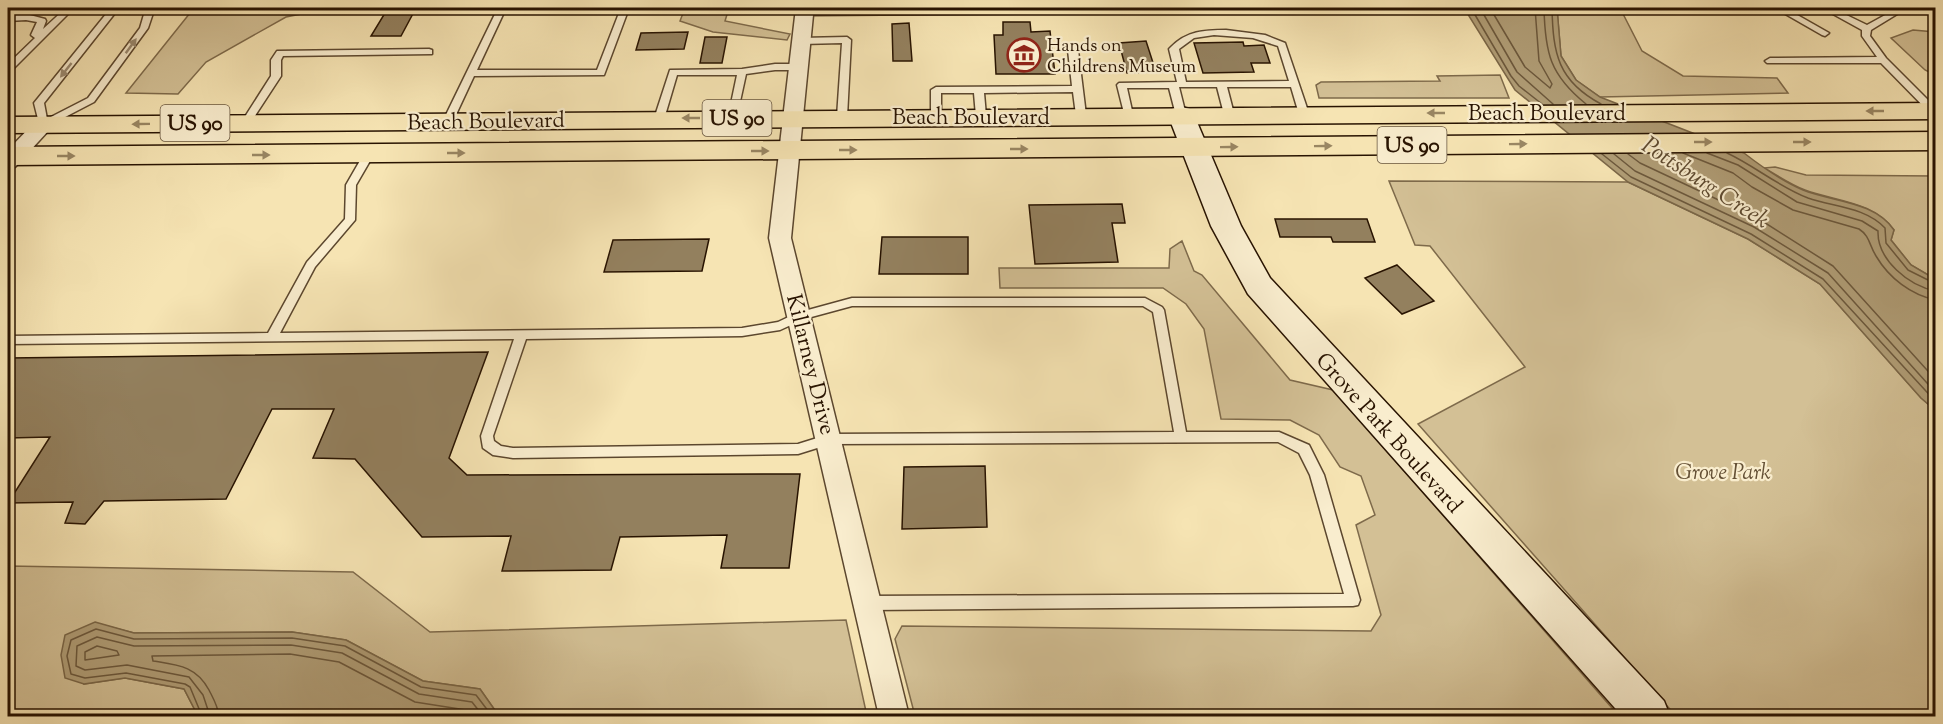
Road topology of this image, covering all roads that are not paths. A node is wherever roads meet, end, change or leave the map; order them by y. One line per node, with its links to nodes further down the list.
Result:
1 (115, 8): 43 (lane, one-way to 43)
2 (147, 8): 43 (lane, one-way to 2)
3 (502, 8): 23 (lane)
4 (625, 8): 23 (lane)
5 (1092, 8): 9 (street)
6 (1779, 8): 13 (lane)
7 (1826, 8): 12 (lane)
8 (1903, 8): 12 (lane)
9 (805, 9): 14 (street, Killarney Drive)
10 (67, 11): 11 (lane); 15 (lane)
11 (8, 16): 15 (lane)
12 (1867, 29): 18 (lane)
13 (1825, 33)
14 (801, 41): 20 (street, Killarney Drive); 37 (lane)
15 (35, 42): 21 (lane)
16 (1074, 50): 27 (lane)
17 (429, 52): 42 (lane)
18 (1883, 60): 19 (lane); 29 (lane)
19 (1770, 61)
20 (800, 67): 22 (lane); 36 (street, Killarney Drive)
21 (8, 69)
22 (742, 72): 39 (lane); 40 (lane)
23 (470, 73): 41 (lane)
24 (1177, 84): 25 (lane); 26 (lane); 33 (lane); 34 (lane)
25 (1221, 84): 26 (lane); 30 (lane)
26 (1294, 84): 31 (lane)
27 (1077, 89): 28 (lane); 32 (lane)
28 (979, 90): 35 (lane); 38 (lane)
29 (1935, 111): 31 (highway, Beach Boulevard / US 90, one-way to 31)
30 (1229, 114): 31 (highway, Beach Boulevard / US 90); 34 (highway, Beach Boulevard / US 90)
31 (1304, 114)
32 (1081, 115): 33 (highway, Beach Boulevard / US 90); 35 (highway, Beach Boulevard / US 90)
33 (1128, 115): 34 (highway, Beach Boulevard / US 90)
34 (1181, 115): 46 (street, Grove Park Boulevard)
35 (981, 116): 38 (highway, Beach Boulevard / US 90)
36 (795, 117): 37 (highway, Beach Boulevard / US 90); 39 (highway, Beach Boulevard / US 90); 47 (street, Killarney Drive)
37 (842, 117): 38 (highway, Beach Boulevard / US 90)
38 (936, 117)
39 (733, 118): 40 (highway, Beach Boulevard / US 90, one-way to 40)
40 (659, 119): 41 (highway, Beach Boulevard / US 90)
41 (448, 121): 42 (highway, Beach Boulevard / US 90)
42 (246, 123): 43 (highway, Beach Boulevard / US 90, one-way to 43)
43 (43, 124): 44 (highway, Beach Boulevard / US 90); 49 (street)
44 (8, 125)
45 (1935, 141): 46 (highway, US 90, one-way to 45)
46 (1195, 147): 47 (highway, US 90, one-way to 46); 58 (street, Grove Park Boulevard)
47 (790, 150): 48 (highway, US 90, one-way to 47); 50 (street, Killarney Drive)
48 (369, 154): 49 (highway, US 90, one-way to 48); 52 (lane)
49 (9, 161)
50 (801, 316): 51 (lane); 54 (lane); 55 (street, Killarney Drive)
51 (521, 335): 52 (lane); 55 (lane)
52 (272, 337): 53 (lane)
53 (8, 340)
54 (1181, 437): 55 (lane); 56 (lane)
55 (830, 439): 56 (street, Killarney Drive)
56 (868, 603): 57 (street, Killarney Drive)
57 (894, 717)
58 (1649, 717)

